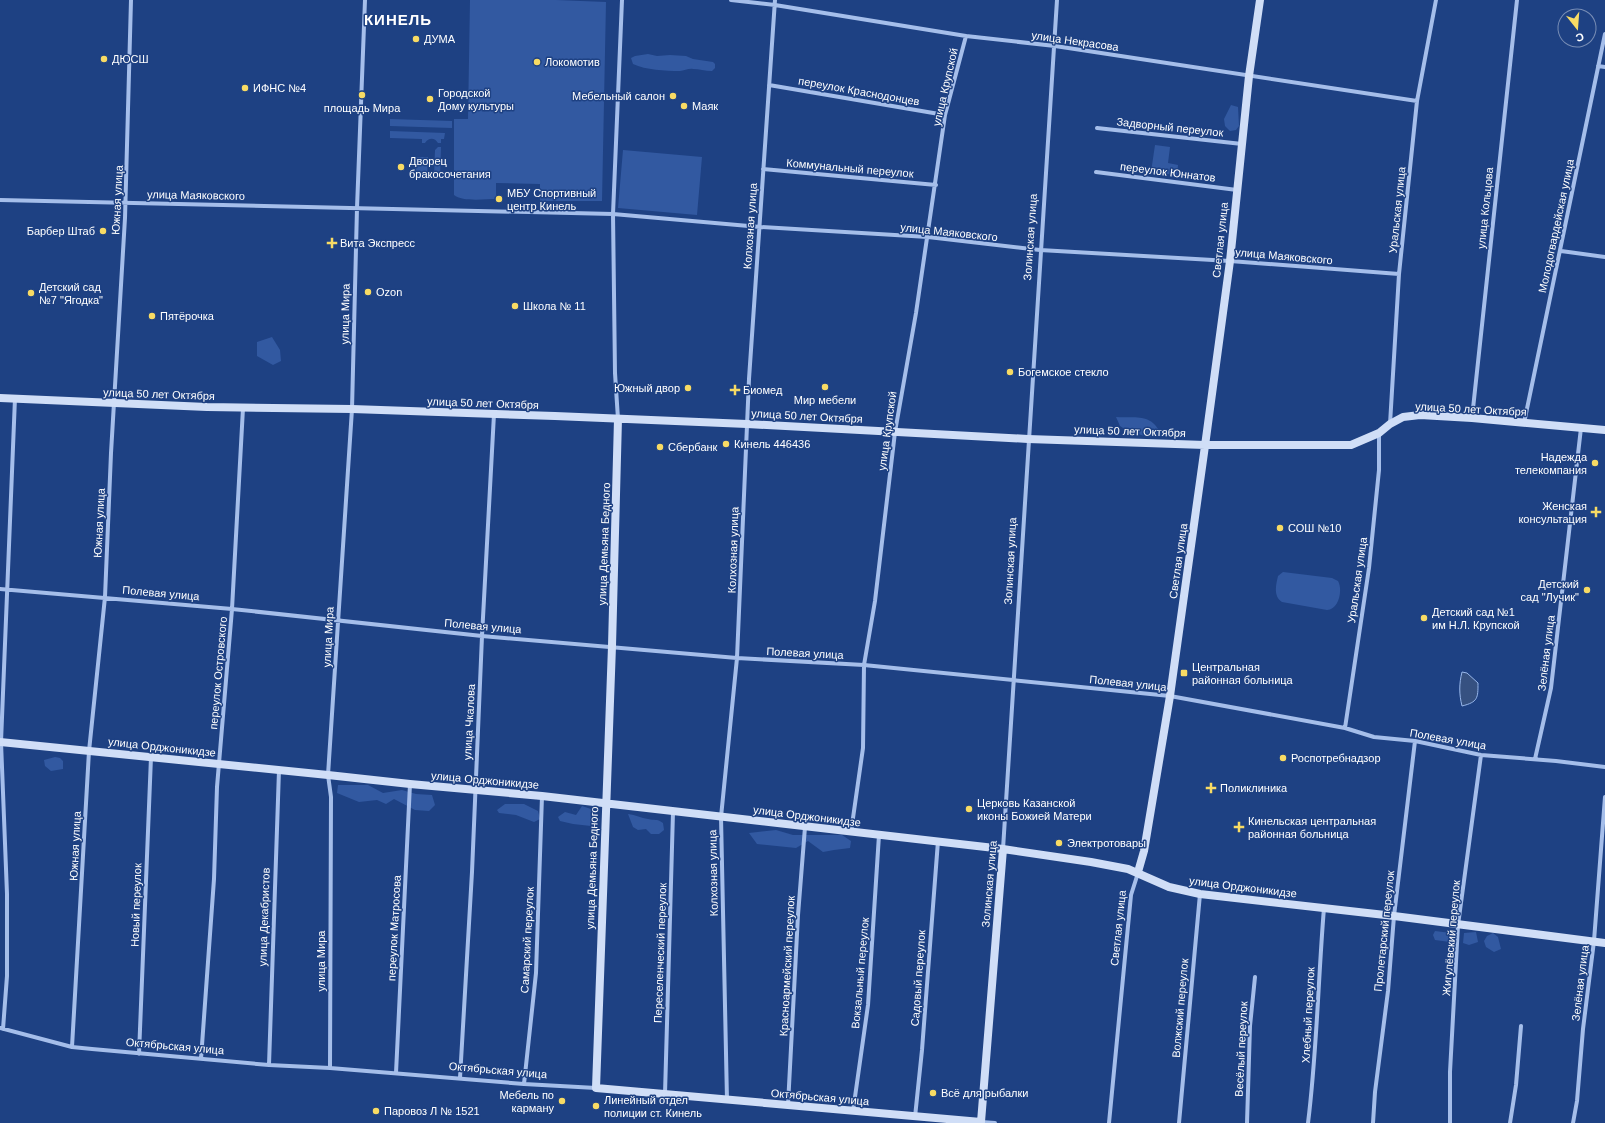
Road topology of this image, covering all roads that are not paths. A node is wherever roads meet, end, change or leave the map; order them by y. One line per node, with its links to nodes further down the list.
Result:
1 (131, 0): 27 (street, Южная улица)
2 (365, 0): 28 (street, улица Мира)
3 (622, 0): 29 (street, улица Демьяна Бедного)
4 (731, 0): 10 (street, улица Некрасова)
5 (775, 0): 10 (street, Колхозная улица)
6 (1057, 0): 13 (street, Золинская улица)
7 (1260, 0): 16 (main road, Светлая улица)
8 (1436, 0): 18 (street, Уральская улица)
9 (1516, 0): 43 (street, улица Кольцова)
10 (775, 5): 12 (street, улица Некрасова); 17 (street, Колхозная улица)
11 (1605, 34): 14 (street, Молодогвардейская улица)
12 (966, 36): 13 (street, улица Некрасова); 19 (street, улица Крупской)
13 (1055, 46): 16 (street, улица Некрасова); 32 (street, Золинская улица)
14 (1598, 66): 15 (street); 33 (street, Молодогвардейская улица)
15 (1605, 67)
16 (1249, 76): 18 (street, улица Некрасова); 21 (main road, Светлая улица)
17 (769, 85): 19 (street, переулок Краснодонцев); 22 (street, Колхозная улица)
18 (1417, 101): 36 (street, Уральская улица)
19 (945, 115): 24 (street, улица Крупской)
20 (1097, 128): 21 (street, Задворный переулок)
21 (1242, 144): 25 (main road, Светлая улица)
22 (763, 169): 24 (street, Коммунальный переулок); 30 (street, Колхозная улица)
23 (1096, 172): 25 (street, переулок Юннатов)
24 (936, 185): 31 (street, улица Крупской)
25 (1237, 190): 35 (main road, Светлая улица)
26 (0, 200): 27 (street, улица Маяковского)
27 (126, 203): 28 (street, улица Маяковского); 39 (street, Южная улица)
28 (357, 208): 29 (street, улица Маяковского); 41 (street, улица Мира)
29 (613, 214): 30 (street, улица Маяковского); 44 (street, улица Демьяна Бедного)
30 (760, 227): 31 (street, улица Маяковского); 46 (street, Колхозная улица)
31 (928, 237): 32 (street, улица Маяковского); 50 (street, улица Крупской)
32 (1040, 250): 35 (street, улица Маяковского); 52 (street, Золинская улица)
33 (1561, 250): 34 (street); 45 (street, Молодогвардейская улица)
34 (1605, 257)
35 (1230, 260): 36 (street, улица Маяковского); 53 (main road, Светлая улица)
36 (1399, 274): 47 (street, Уральская улица)
37 (0, 398): 38 (main road, улица 50 лет Октября)
38 (15, 398): 39 (main road, улица 50 лет Октября); 55 (street)
39 (115, 403): 40 (main road, улица 50 лет Октября); 56 (street, Южная улица)
40 (243, 408): 41 (main road, улица 50 лет Октября); 57 (street, переулок Островского)
41 (352, 409): 42 (main road, улица 50 лет Октября); 58 (street, улица Мира)
42 (494, 414): 44 (main road, улица 50 лет Октября); 59 (street, улица Чкалова)
43 (1472, 418): 45 (main road, улица 50 лет Октября); 47 (main road, улица 50 лет Октября)
44 (618, 419): 46 (main road, улица 50 лет Октября); 60 (main road, улица Демьяна Бедного)
45 (1524, 423): 48 (main road, улица 50 лет Октября)
46 (747, 424): 50 (main road, улица 50 лет Октября); 61 (street, Колхозная улица)
47 (1390, 424): 51 (main road, улица 50 лет Октября)
48 (1581, 428): 49 (main road, улица 50 лет Октября); 71 (street, Зелёная улица)
49 (1605, 430)
50 (895, 432): 52 (main road, улица 50 лет Октября); 62 (street, улица Крупской)
51 (1379, 433): 53 (main road, улица 50 лет Октября); 65 (street, Уральская улица)
52 (1028, 439): 53 (main road, улица 50 лет Октября); 63 (street, Золинская улица)
53 (1205, 444): 64 (main road, Светлая улица)
54 (0, 589): 55 (street, Полевая улица)
55 (6, 589): 56 (street, Полевая улица); 67 (street)
56 (105, 598): 57 (street, Полевая улица); 68 (street, Южная улица)
57 (232, 609): 58 (street, Полевая улица); 72 (street, переулок Островского)
58 (338, 621): 59 (street, Полевая улица); 75 (street, улица Мира)
59 (482, 636): 60 (street, Полевая улица); 77 (street, улица Чкалова)
60 (612, 646): 61 (street, Полевая улица); 80 (main road, улица Демьяна Бедного)
61 (737, 658): 62 (street, Полевая улица); 82 (street, Колхозная улица)
62 (864, 665): 63 (street, Полевая улица); 84 (street, улица Крупской)
63 (1014, 680): 64 (street, Полевая улица); 87 (street, Золинская улица)
64 (1170, 696): 65 (street, Полевая улица); 88 (main road, Светлая улица)
65 (1345, 728): 66 (street, Полевая улица)
66 (1415, 741): 69 (street, Полевая улица); 91 (street, Пролетарский переулок)
67 (0, 742): 68 (main road, улица Орджоникидзе); 97 (street)
68 (89, 751): 70 (main road, улица Орджоникидзе); 98 (street, Южная улица)
69 (1480, 755): 71 (street, Полевая улица); 92 (street, Жигулёвский переулок)
70 (151, 757): 72 (main road, улица Орджоникидзе); 99 (street, Новый переулок)
71 (1535, 759): 73 (street, Полевая улица)
72 (220, 764): 74 (main road, улица Орджоникидзе); 100 (street, переулок Островского)
73 (1605, 767)
74 (279, 770): 75 (main road, улица Орджоникидзе); 101 (street, улица Декабристов)
75 (328, 775): 76 (main road, улица Орджоникидзе); 102 (street, улица Мира)
76 (410, 784): 77 (main road, улица Орджоникидзе); 103 (street, переулок Матросова)
77 (476, 790): 78 (main road, улица Орджоникидзе); 104 (street, улица Чкалова)
78 (542, 796): 80 (main road, улица Орджоникидзе); 105 (street, Самарский переулок)
79 (1605, 797): 93 (street, Зелёная улица)
80 (605, 803): 81 (main road, улица Орджоникидзе); 106 (main road, улица Демьяна Бедного)
81 (673, 812): 82 (main road, улица Орджоникидзе); 107 (street, Переселенческий переулок)
82 (721, 816): 83 (main road, улица Орджоникидзе); 108 (street, Колхозная улица)
83 (805, 827): 84 (main road, улица Орджоникидзе); 109 (street, Красноармейский переулок)
84 (851, 832): 85 (main road, улица Орджоникидзе)
85 (879, 835): 86 (main road, улица Орджоникидзе); 110 (street, Вокзальный переулок)
86 (938, 841): 87 (main road, улица Орджоникидзе); 111 (street, Садовый переулок)
87 (1003, 849): 88 (main road, улица Орджоникидзе); 112 (main road, Золинская улица)
88 (1138, 872): 89 (main road, улица Орджоникидзе); 114 (street, Светлая улица)
89 (1200, 894): 90 (main road, улица Орджоникидзе); 115 (street, Волжский переулок)
90 (1324, 908): 91 (main road, улица Орджоникидзе); 117 (street, Хлебный переулок)
91 (1394, 916): 92 (main road, улица Орджоникидзе); 118 (street, Пролетарский переулок)
92 (1458, 925): 93 (main road, улица Орджоникидзе); 119 (street, Жигулёвский переулок)
93 (1594, 942): 94 (main road, улица Орджоникидзе); 121 (street, Зелёная улица)
94 (1605, 943)
95 (1255, 977): 116 (street, Весёлый переулок)
96 (1521, 1026): 120 (street)
97 (1, 1029): 98 (street, Октябрьская улица)
98 (72, 1047): 99 (street, Октябрьская улица)
99 (139, 1054): 100 (street, Октябрьская улица)
100 (201, 1059): 101 (street, Октябрьская улица)
101 (269, 1065): 102 (street, Октябрьская улица)
102 (330, 1068): 103 (street, Октябрьская улица)
103 (396, 1073): 104 (street, Октябрьская улица)
104 (460, 1078): 105 (street, Октябрьская улица)
105 (524, 1084): 106 (street, Октябрьская улица)
106 (596, 1088): 107 (main road, Октябрьская улица)
107 (665, 1094): 108 (main road, Октябрьская улица)
108 (727, 1100): 109 (main road, Октябрьская улица)
109 (788, 1105): 110 (main road, Октябрьская улица)
110 (853, 1111): 111 (main road, Октябрьская улица)
111 (916, 1117): 112 (main road, Октябрьская улица)
112 (981, 1122): 113 (street, Октябрьская улица)
113 (995, 1123)
114 (1109, 1123)
115 (1179, 1123)
116 (1247, 1123)
117 (1308, 1123)
118 (1373, 1123)
119 (1450, 1123)
120 (1510, 1123)
121 (1574, 1123)

